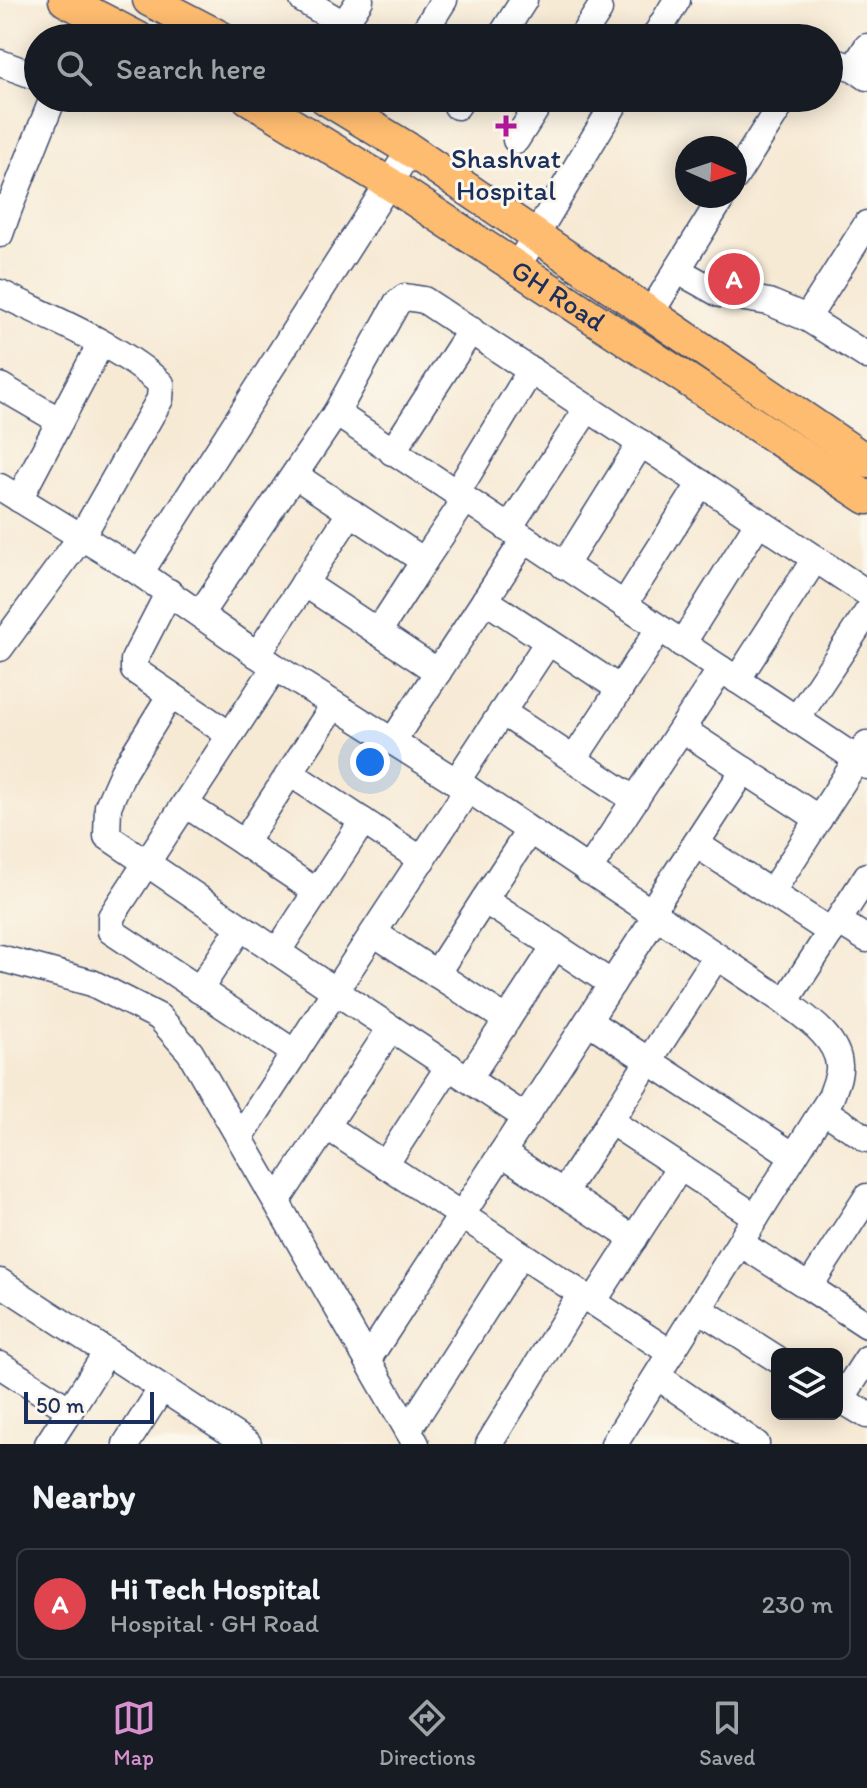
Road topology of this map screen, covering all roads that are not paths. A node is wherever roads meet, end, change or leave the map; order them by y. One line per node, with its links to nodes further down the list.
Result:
1 (65, 0): 9 (main road)
2 (149, 0): 10 (main road)
3 (303, 0): 11 (street)
4 (360, 0): 11 (street)
5 (444, 0): 12 (street)
6 (524, 0): 13 (street)
7 (677, 0): 15 (street)
8 (596, 3): 14 (street)
9 (111, 24)
10 (195, 24)
11 (344, 24)
12 (429, 24)
13 (509, 24)
14 (587, 24)
15 (662, 24)
16 (0, 63): 17 (street)
17 (24, 72)
18 (47, 112): 29 (street)
19 (271, 112): 27 (main road, GH Road)
20 (348, 112): 25 (main road, GH Road)
21 (534, 112): 24 (street)
22 (610, 112): 31 (street)
23 (776, 112): 26 (street)
24 (516, 140)
25 (410, 150): 27 (street); 31 (main road, GH Road)
26 (747, 158)
27 (390, 184): 32 (main road, GH Road); 60 (street)
28 (716, 208): 33 (street)
29 (3, 218)
30 (867, 224): 36 (street)
31 (536, 236): 32 (street); 35 (main road, GH Road)
32 (515, 270): 52 (main road, GH Road)
33 (677, 270): 35 (street); 36 (street)
34 (0, 293): 38 (street)
35 (650, 314): 47 (main road, GH Road)
36 (807, 318): 39 (street)
37 (471, 330): 40 (street); 43 (street); 46 (street)
38 (100, 345): 44 (street); 56 (street)
39 (867, 356)
40 (531, 370): 42 (street); 51 (street)
41 (0, 386): 44 (street)
42 (588, 408): 45 (street); 55 (street)
43 (336, 413): 46 (street); 48 (street)
44 (60, 421): 50 (street)
45 (641, 443): 49 (street); 59 (street)
46 (392, 452): 51 (street)
47 (866, 459)
48 (296, 476): 53 (street); 67 (street)
49 (701, 483): 54 (street); 65 (street)
50 (10, 493): 56 (street)
51 (460, 497): 55 (street); 58 (street)
52 (867, 498)
53 (351, 512): 58 (street); 61 (street)
54 (759, 521): 57 (street); 71 (street)
55 (517, 534): 59 (street); 64 (street)
56 (82, 536): 60 (street); 72 (street)
57 (815, 559): 63 (street); 75 (street)
58 (424, 561): 69 (street)
59 (564, 566): 65 (street)
60 (140, 573): 62 (street)
61 (304, 583): 69 (street); 73 (street)
62 (169, 592): 67 (street); 77 (street)
63 (867, 593)
64 (485, 600): 70 (street); 74 (street)
65 (624, 605): 68 (street)
66 (867, 613): 80 (street)
67 (200, 614): 73 (street)
68 (659, 629): 71 (street); 76 (street)
69 (378, 632): 74 (street)
70 (548, 642): 76 (street); 79 (street)
71 (682, 644): 75 (street)
72 (0, 648)
73 (266, 661): 78 (street); 82 (street)
74 (438, 672): 83 (street)
75 (729, 675): 80 (street); 81 (street)
76 (620, 689): 85 (street)
77 (170, 696): 82 (street); 97 (street)
78 (334, 705): 83 (street); 87 (street)
79 (502, 712): 85 (street); 88 (street)
80 (796, 720): 84 (street)
81 (682, 729): 86 (street); 89 (street)
82 (230, 735): 90 (street)
83 (392, 742): 88 (street)
84 (864, 756): 91 (street)
85 (574, 759): 89 (street)
86 (744, 770): 91 (street); 95 (street)
87 (290, 773): 92 (street); 94 (street)
88 (462, 786): 93 (street); 96 (street)
89 (635, 800): 98 (street)
90 (185, 804): 94 (street); 97 (street)
91 (819, 819): 101 (street)
92 (363, 821): 96 (street); 100 (street)
93 (529, 831): 98 (street); 102 (street)
94 (244, 843): 100 (street)
95 (696, 844): 101 (street); 103 (street)
96 (422, 860): 106 (street)
97 (145, 865): 105 (street); 114 (street)
98 (588, 871): 103 (street)
99 (867, 876): 104 (street)
100 (317, 892): 109 (street)
101 (771, 893): 104 (street)
102 (484, 900): 108 (street); 112 (street)
103 (654, 914): 110 (street); 113 (street)
104 (834, 926): 107 (street); 116 (street)
105 (240, 928): 109 (street); 114 (street)
106 (374, 933): 112 (street); 115 (street)
107 (867, 939)
108 (555, 946): 113 (street); 117 (street)
109 (277, 952): 115 (street)
110 (716, 957): 116 (street); 121 (street)
111 (0, 958): 127 (street)
112 (436, 974): 117 (street)
113 (612, 984): 118 (street)
114 (199, 990): 120 (street)
115 (335, 991): 119 (street); 120 (street)
116 (785, 1002): 123 (street)
117 (507, 1020): 122 (street)
118 (588, 1021): 121 (street); 124 (street)
119 (391, 1028): 122 (street); 126 (street)
120 (295, 1053): 127 (street)
121 (649, 1061): 125 (street); 130 (street)
122 (459, 1073): 124 (street); 131 (street)
123 (823, 1110): 128 (street); 130 (street)
124 (525, 1117): 129 (street)
125 (610, 1121): 132 (street); 133 (street)
126 (326, 1126): 131 (street); 134 (street)
127 (240, 1137): 134 (street)
128 (867, 1139)
129 (502, 1153): 133 (street); 136 (street)
130 (794, 1156): 137 (street)
131 (385, 1165): 136 (street)
132 (680, 1167): 137 (street); 138 (street)
133 (563, 1193): 138 (street)
134 (277, 1201): 149 (street)
135 (863, 1212): 142 (street)
136 (461, 1215): 140 (street); 149 (street)
137 (756, 1217): 139 (street)
138 (634, 1239): 143 (street)
139 (740, 1243): 142 (street); 144 (street)
140 (520, 1255): 143 (street); 158 (street)
141 (0, 1282): 146 (street)
142 (809, 1287): 145 (street)
143 (587, 1298): 147 (street); 163 (street)
144 (699, 1309): 147 (street); 148 (street)
145 (867, 1325)
146 (107, 1352): 153 (street); 156 (street)
147 (671, 1353): 152 (street)
148 (771, 1355)
149 (368, 1359): 158 (street)
150 (867, 1359): 154 (street)
151 (0, 1365): 156 (street)
152 (657, 1376): 160 (street); 164 (street)
153 (162, 1388): 159 (street); 162 (street)
154 (843, 1392)
155 (843, 1400): 157 (street)
156 (70, 1410): 161 (street)
157 (867, 1415)
158 (412, 1437)
159 (128, 1443)
160 (617, 1443)
161 (48, 1444)
162 (248, 1444)
163 (489, 1444)
164 (756, 1444)

